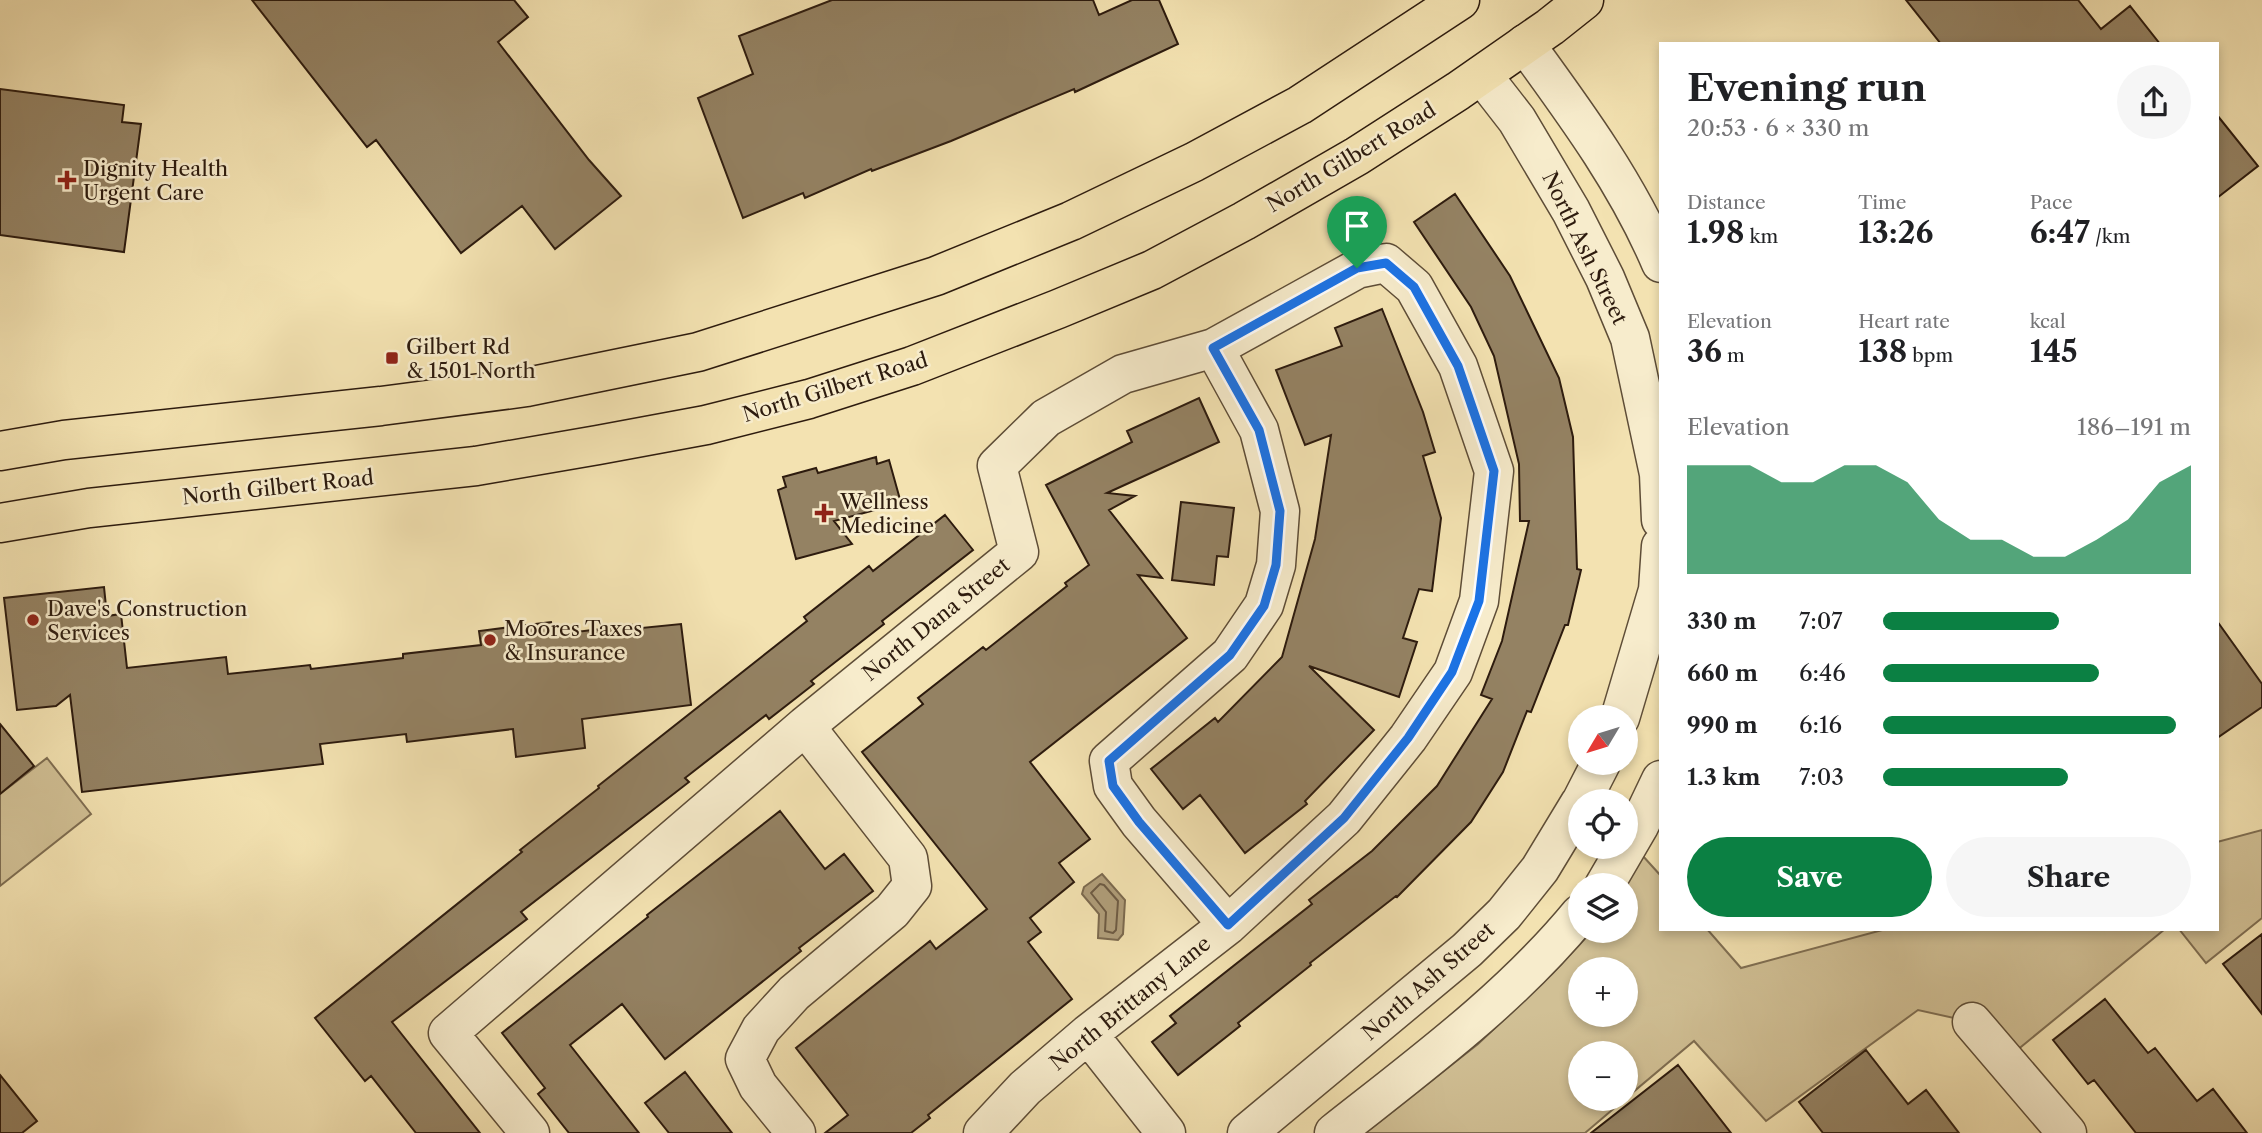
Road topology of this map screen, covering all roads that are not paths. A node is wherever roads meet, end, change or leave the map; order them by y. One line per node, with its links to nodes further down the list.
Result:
1 (1460, 0): 8 (main road)
2 (1584, 0): 3 (main road, North Gilbert Road)
3 (1525, 44): 4 (main road, North Gilbert Road); 5 (street)
4 (1482, 75): 9 (street, North Ash Street); 10 (main road, North Gilbert Road)
5 (1659, 259)
6 (1386, 263): 7 (street, North Dana Street); 17 (street, North Brittany Lane)
7 (1213, 348): 13 (street, North Dana Street); 17 (street)
8 (0, 451)
9 (1659, 474)
10 (0, 523)
11 (1659, 575): 12 (street)
12 (1624, 705)
13 (805, 726): 21 (street, North Dana Street); 22 (street)
14 (1659, 783): 16 (street)
15 (1568, 823): 25 (street, North Ash Street)
16 (1612, 873)
17 (1228, 925): 20 (street, North Brittany Lane)
18 (1568, 927): 26 (street)
19 (1972, 1022): 27 (street)
20 (1088, 1034): 23 (street, North Brittany Lane); 24 (street)
21 (530, 1133)
22 (796, 1133)
23 (983, 1133)
24 (1166, 1133)
25 (1247, 1133)
26 (1334, 1133)
27 (2067, 1133)

